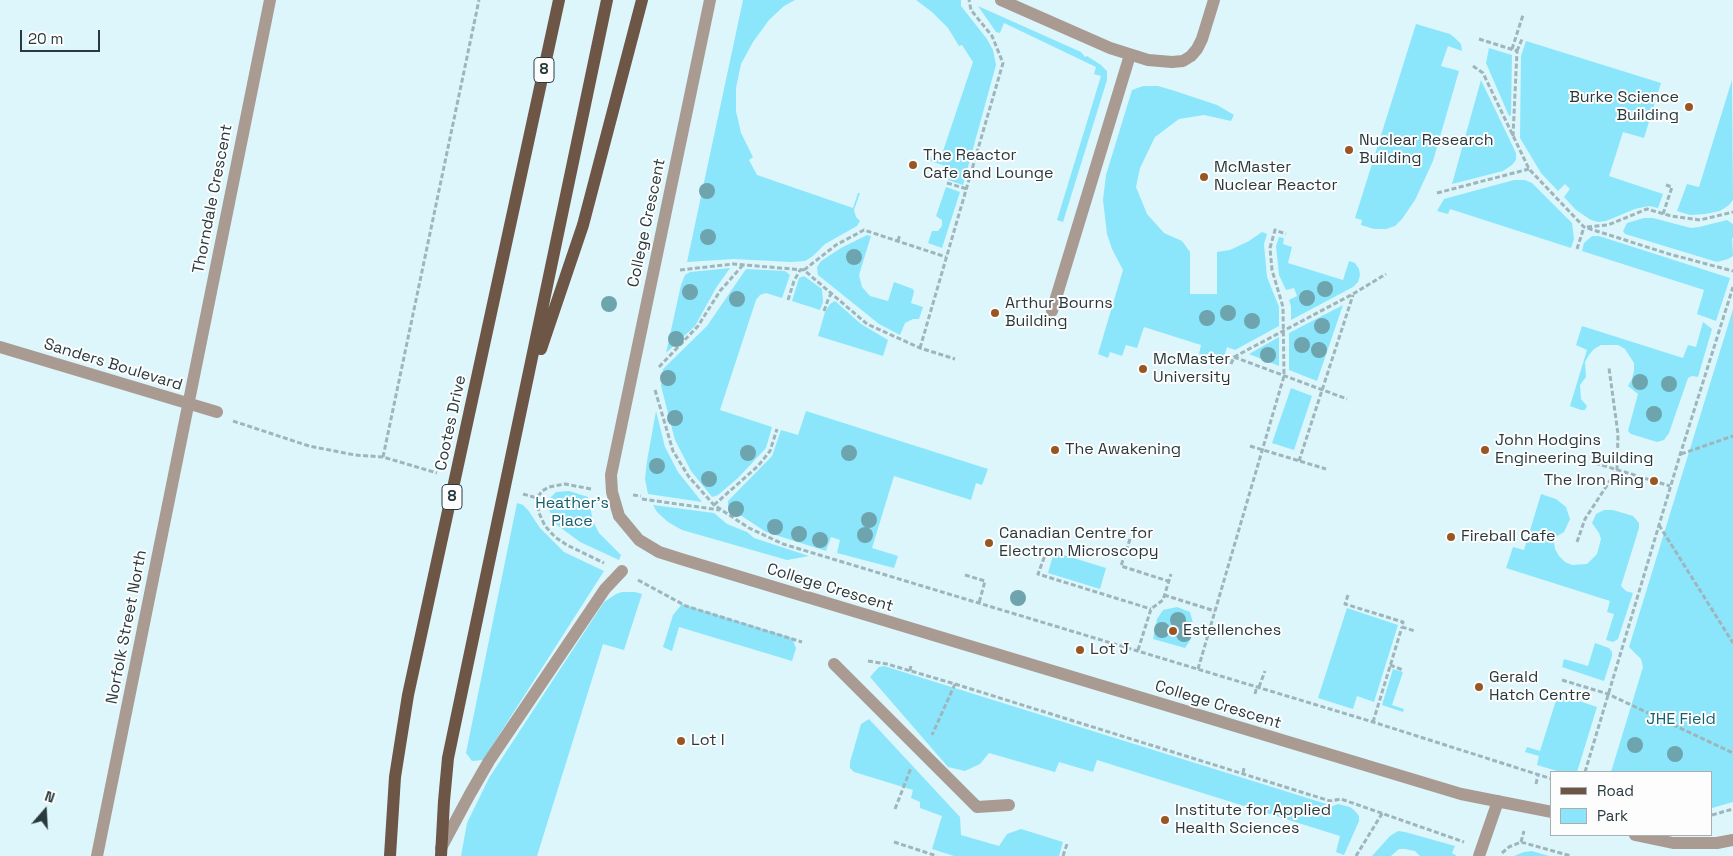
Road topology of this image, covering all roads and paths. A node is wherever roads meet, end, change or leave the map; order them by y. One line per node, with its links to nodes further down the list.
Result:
1 (270, 0): 57 (street, Thorndale Crescent)
2 (479, 0): 65 (path)
3 (551, 0): 19 (main road)
4 (559, 0): 19 (main road, Cootes Drive / 8)
5 (607, 0): 56 (main road)
6 (642, 0): 56 (main road)
7 (710, 0): 123 (street, College Crescent)
8 (969, 0): 23 (path)
9 (1001, 0): 16 (street)
10 (1214, 0): 16 (street)
11 (1523, 15): 14 (path)
12 (1478, 39): 14 (path)
13 (1522, 39): 15 (path)
14 (1512, 49): 15 (path)
15 (1517, 51): 18 (path)
16 (1130, 54): 43 (street)
17 (1473, 66): 18 (path)
18 (1513, 136): 20 (path)
19 (528, 141): 70 (main road, Cootes Drive / 8)
20 (1529, 169): 24 (path); 27 (path)
21 (947, 184): 23 (path)
22 (1666, 185): 26 (path)
23 (967, 189): 32 (path)
24 (1437, 193)
25 (1733, 212): 26 (path)
26 (1663, 214): 27 (path)
27 (1584, 227): 31 (path); 36 (path)
28 (900, 234): 30 (path)
29 (1286, 234): 44 (path)
30 (898, 241): 32 (path); 35 (path)
31 (1576, 249)
32 (946, 257): 46 (path)
33 (743, 265): 34 (path); 35 (path); 50 (path)
34 (680, 270)
35 (802, 270): 39 (path); 41 (path)
36 (1733, 271)
37 (1386, 274): 40 (path)
38 (1733, 287): 64 (path)
39 (832, 293): 42 (path); 46 (path)
40 (1353, 294): 44 (path); 54 (path)
41 (788, 300)
42 (824, 311)
43 (1052, 311)
44 (1284, 330): 47 (path); 52 (path)
45 (0, 347): 57 (street, Sanders Boulevard)
46 (920, 348): 48 (path)
47 (1234, 357): 49 (path); 52 (path)
48 (955, 359)
49 (1231, 364)
50 (659, 366)
51 (1609, 368): 69 (path)
52 (1284, 376): 54 (path); 63 (path)
53 (655, 390): 76 (path)
54 (1321, 390): 55 (path); 66 (path)
55 (1347, 399)
56 (523, 404): 73 (main road)
57 (188, 405): 58 (street, Sanders Boulevard); 139 (street, Norfolk Street North)
58 (217, 412)
59 (228, 420): 65 (path)
60 (777, 429): 76 (path)
61 (1733, 436): 64 (path)
62 (1250, 446): 63 (path)
63 (1262, 450): 66 (path); 94 (path)
64 (1680, 455): 71 (path)
65 (383, 457): 70 (path)
66 (1299, 461): 68 (path)
67 (1595, 463): 69 (path)
68 (1326, 469)
69 (1617, 470): 71 (path); 80 (path)
70 (456, 478): 140 (main road, Cootes Drive / 8)
71 (1670, 486): 78 (path)
72 (591, 489): 75 (path)
73 (504, 490): 75 (path); 137 (main road)
74 (633, 495): 77 (path)
75 (537, 498): 84 (path)
76 (714, 505): 77 (path)
77 (723, 511): 88 (path)
78 (1659, 525): 98 (path); 112 (path)
79 (1130, 539): 87 (path)
80 (1578, 542)
81 (1046, 550): 83 (path)
82 (1030, 552): 83 (path)
83 (1044, 556): 93 (path)
84 (622, 571): 97 (path); 137 (street)
85 (1171, 574): 87 (path)
86 (965, 575): 92 (path)
87 (1168, 581): 90 (path)
88 (935, 590): 89 (path); 92 (path)
89 (934, 595)
90 (1164, 595): 93 (path); 94 (path)
91 (1348, 595): 95 (path)
92 (979, 603): 99 (path)
93 (1151, 609): 99 (path)
94 (1214, 611): 104 (path)
95 (1402, 627): 96 (path); 103 (path)
96 (1415, 631)
97 (802, 642)
98 (1733, 643)
99 (1138, 650): 104 (path)
100 (868, 661): 106 (path)
101 (834, 664): 124 (street)
102 (911, 665): 106 (path)
103 (1390, 666): 105 (path); 113 (path)
104 (1198, 668): 110 (path)
105 (1403, 670)
106 (910, 671): 109 (path)
107 (1265, 671): 110 (path)
108 (1562, 680): 112 (path)
109 (955, 684): 114 (path); 119 (path)
110 (1258, 687): 111 (path); 113 (path)
111 (1255, 694)
112 (1608, 694): 115 (path); 118 (path)
113 (1373, 722): 120 (path)
114 (932, 736)
115 (1733, 753)
116 (912, 764): 126 (path)
117 (1244, 768): 119 (path)
118 (1585, 771)
119 (1243, 773): 127 (path)
120 (1538, 775): 121 (path); 122 (path)
121 (1550, 778)
122 (1536, 784)
123 (1498, 801): 128 (street, College Crescent); 144 (street)
124 (1009, 805)
125 (1733, 809): 129 (path)
126 (895, 810)
127 (1383, 812): 134 (path); 143 (path)
128 (1550, 812)
129 (1713, 815)
130 (1524, 831): 135 (path)
131 (1640, 836): 132 (street)
132 (1733, 840)
133 (894, 842): 141 (path)
134 (1464, 842)
135 (1521, 842): 138 (path); 145 (path)
136 (1067, 844): 142 (path)
137 (441, 852)
138 (1502, 854)
139 (97, 856)
140 (390, 856)
141 (937, 856)
142 (1063, 856)
143 (1356, 856)
144 (1479, 856)
145 (1571, 856)

